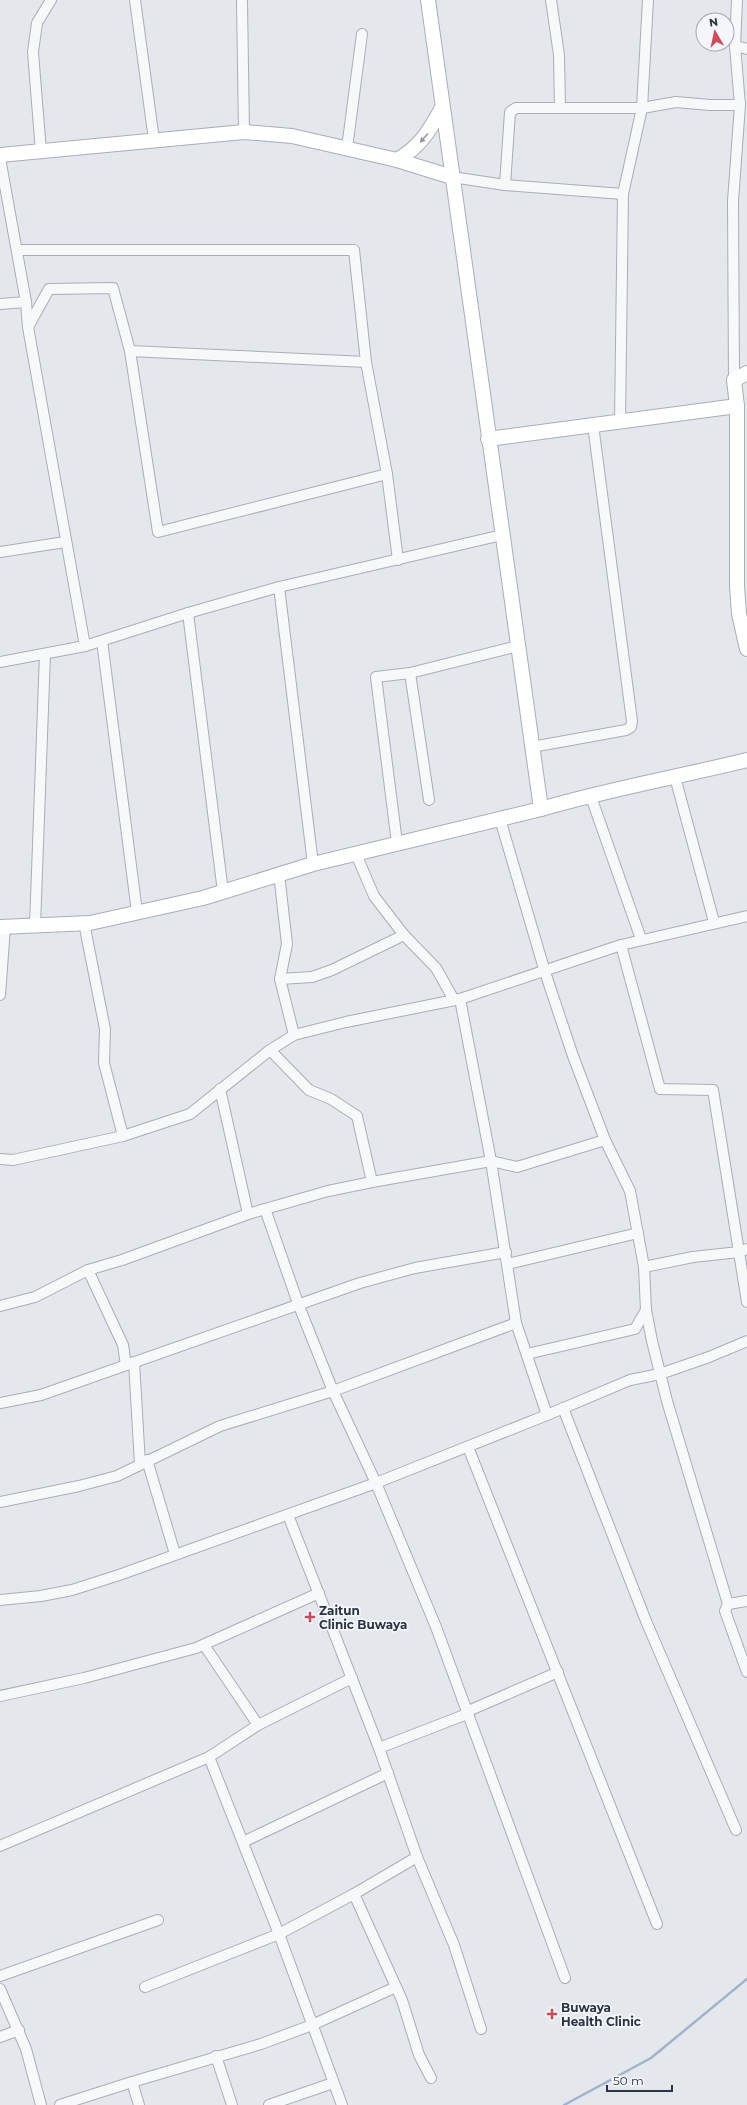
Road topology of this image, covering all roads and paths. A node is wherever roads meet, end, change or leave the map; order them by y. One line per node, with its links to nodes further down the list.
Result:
1 (51, 0): 18 (street)
2 (135, 0): 16 (street)
3 (428, 0): 12 (street)
4 (551, 0): 13 (street)
5 (648, 0): 14 (street)
6 (737, 0): 9 (street)
7 (242, 2): 15 (street)
8 (362, 34): 17 (street)
9 (735, 46): 10 (street); 11 (street)
10 (747, 49)
11 (740, 105): 14 (street); 31 (street)
12 (442, 108): 20 (street, one-way to 20); 21 (street)
13 (560, 108): 14 (street); 22 (street)
14 (642, 108): 23 (street)
15 (244, 132): 16 (street); 17 (street)
16 (154, 140): 18 (street)
17 (347, 148): 20 (street)
18 (41, 152): 19 (street)
19 (0, 156): 24 (street)
20 (397, 160): 21 (street)
21 (452, 177): 22 (street); 35 (street)
22 (505, 185): 23 (street)
23 (623, 194): 33 (street)
24 (17, 250): 25 (street); 29 (street)
25 (26, 302): 26 (street); 27 (street)
26 (0, 304)
27 (28, 327): 28 (street); 38 (street)
28 (130, 351): 29 (street); 36 (street)
29 (366, 362): 36 (street)
30 (747, 373): 31 (street)
31 (734, 380): 32 (street)
32 (737, 406): 33 (street); 43 (street)
33 (620, 421): 34 (street)
34 (593, 425): 35 (street); 51 (street)
35 (488, 439): 37 (street)
36 (387, 474): 40 (street)
37 (502, 535): 40 (street); 46 (street)
38 (65, 542): 39 (street); 45 (street)
39 (0, 552)
40 (398, 560): 41 (street)
41 (279, 587): 42 (street); 60 (street)
42 (188, 613): 44 (street); 62 (street)
43 (743, 614): 47 (street)
44 (102, 641): 45 (street); 63 (street)
45 (85, 646): 48 (street)
46 (518, 646): 50 (street); 51 (street)
47 (747, 649)
48 (45, 654): 49 (street); 67 (street)
49 (0, 662)
50 (410, 673): 55 (street); 58 (street)
51 (532, 747): 56 (street)
52 (747, 760): 53 (street)
53 (675, 777): 54 (street); 65 (street)
54 (590, 794): 56 (street); 70 (street)
55 (429, 800)
56 (541, 809): 57 (street)
57 (500, 819): 58 (street); 72 (street)
58 (397, 843): 59 (street)
59 (356, 854): 60 (street); 69 (street)
60 (313, 864): 61 (street)
61 (279, 874): 62 (street); 73 (street)
62 (222, 892): 63 (street)
63 (137, 912): 66 (street)
64 (747, 916): 65 (street)
65 (714, 922): 70 (street)
66 (84, 923): 67 (street); 79 (street)
67 (35, 926): 68 (street)
68 (3, 927): 74 (street)
69 (404, 935): 73 (street); 75 (street)
70 (641, 939): 71 (street)
71 (621, 945): 72 (street); 87 (street)
72 (545, 972): 75 (street); 80 (street)
73 (280, 979): 76 (street)
74 (0, 995)
75 (457, 999): 76 (street); 82 (street)
76 (294, 1035): 77 (street)
77 (270, 1050): 78 (street); 83 (street)
78 (220, 1089): 79 (street); 85 (street)
79 (124, 1136): 81 (street)
80 (605, 1140): 82 (street); 86 (street)
81 (0, 1159)
82 (491, 1161): 83 (street); 88 (street)
83 (372, 1182): 84 (street)
84 (265, 1209): 85 (street); 94 (street)
85 (248, 1214): 91 (street)
86 (638, 1233): 89 (street); 90 (street)
87 (743, 1250): 90 (street); 92 (street)
88 (506, 1252): 89 (street); 94 (street)
89 (508, 1264): 96 (street)
90 (644, 1267): 95 (street)
91 (88, 1270): 93 (street); 101 (street)
92 (747, 1302)
93 (0, 1306)
94 (299, 1306): 101 (street); 103 (street)
95 (646, 1310): 97 (street); 98 (street)
96 (516, 1323): 100 (street); 103 (street)
97 (634, 1329): 98 (street); 100 (street)
98 (652, 1341): 102 (street)
99 (747, 1341): 102 (street)
100 (527, 1354): 106 (street)
101 (130, 1364): 104 (street); 108 (street)
102 (660, 1374): 105 (street); 116 (street)
103 (333, 1391): 108 (street); 109 (street)
104 (0, 1403)
105 (563, 1408): 106 (street); 127 (street)
106 (547, 1415): 107 (street)
107 (468, 1447): 109 (street); 118 (street)
108 (144, 1462): 110 (street); 112 (street)
109 (376, 1483): 111 (street); 122 (street)
110 (0, 1502)
111 (288, 1515): 112 (street); 113 (street)
112 (175, 1554): 114 (street)
113 (319, 1593): 117 (street); 120 (street)
114 (0, 1600)
115 (747, 1601): 116 (street)
116 (728, 1604): 119 (street)
117 (204, 1644): 121 (street); 123 (street)
118 (558, 1672): 122 (street); 133 (street)
119 (747, 1672)
120 (352, 1678): 123 (street); 124 (street)
121 (0, 1696)
122 (467, 1713): 124 (street); 136 (street)
123 (258, 1725): 125 (street)
124 (379, 1748): 126 (street)
125 (209, 1757): 128 (street); 129 (street)
126 (388, 1773): 128 (street); 130 (street)
127 (736, 1830)
128 (243, 1842): 134 (street)
129 (0, 1846)
130 (417, 1857): 131 (street); 141 (street)
131 (354, 1894): 134 (street); 138 (street)
132 (158, 1920): 135 (street)
133 (658, 1924)
134 (279, 1934): 137 (street); 140 (street)
135 (0, 1976)
136 (564, 1978)
137 (145, 1987)
138 (396, 1987): 140 (street); 145 (street)
139 (0, 1989): 142 (street)
140 (312, 2026): 144 (street); 147 (street)
141 (481, 2029)
142 (19, 2030): 143 (street); 148 (street)
143 (0, 2037)
144 (216, 2056): 146 (street); 151 (street)
145 (431, 2078)
146 (132, 2082): 149 (street); 150 (street)
147 (333, 2083): 152 (street); 153 (street)
148 (41, 2105)
149 (60, 2105)
150 (139, 2105)
151 (232, 2105)
152 (269, 2105)
153 (342, 2105)

